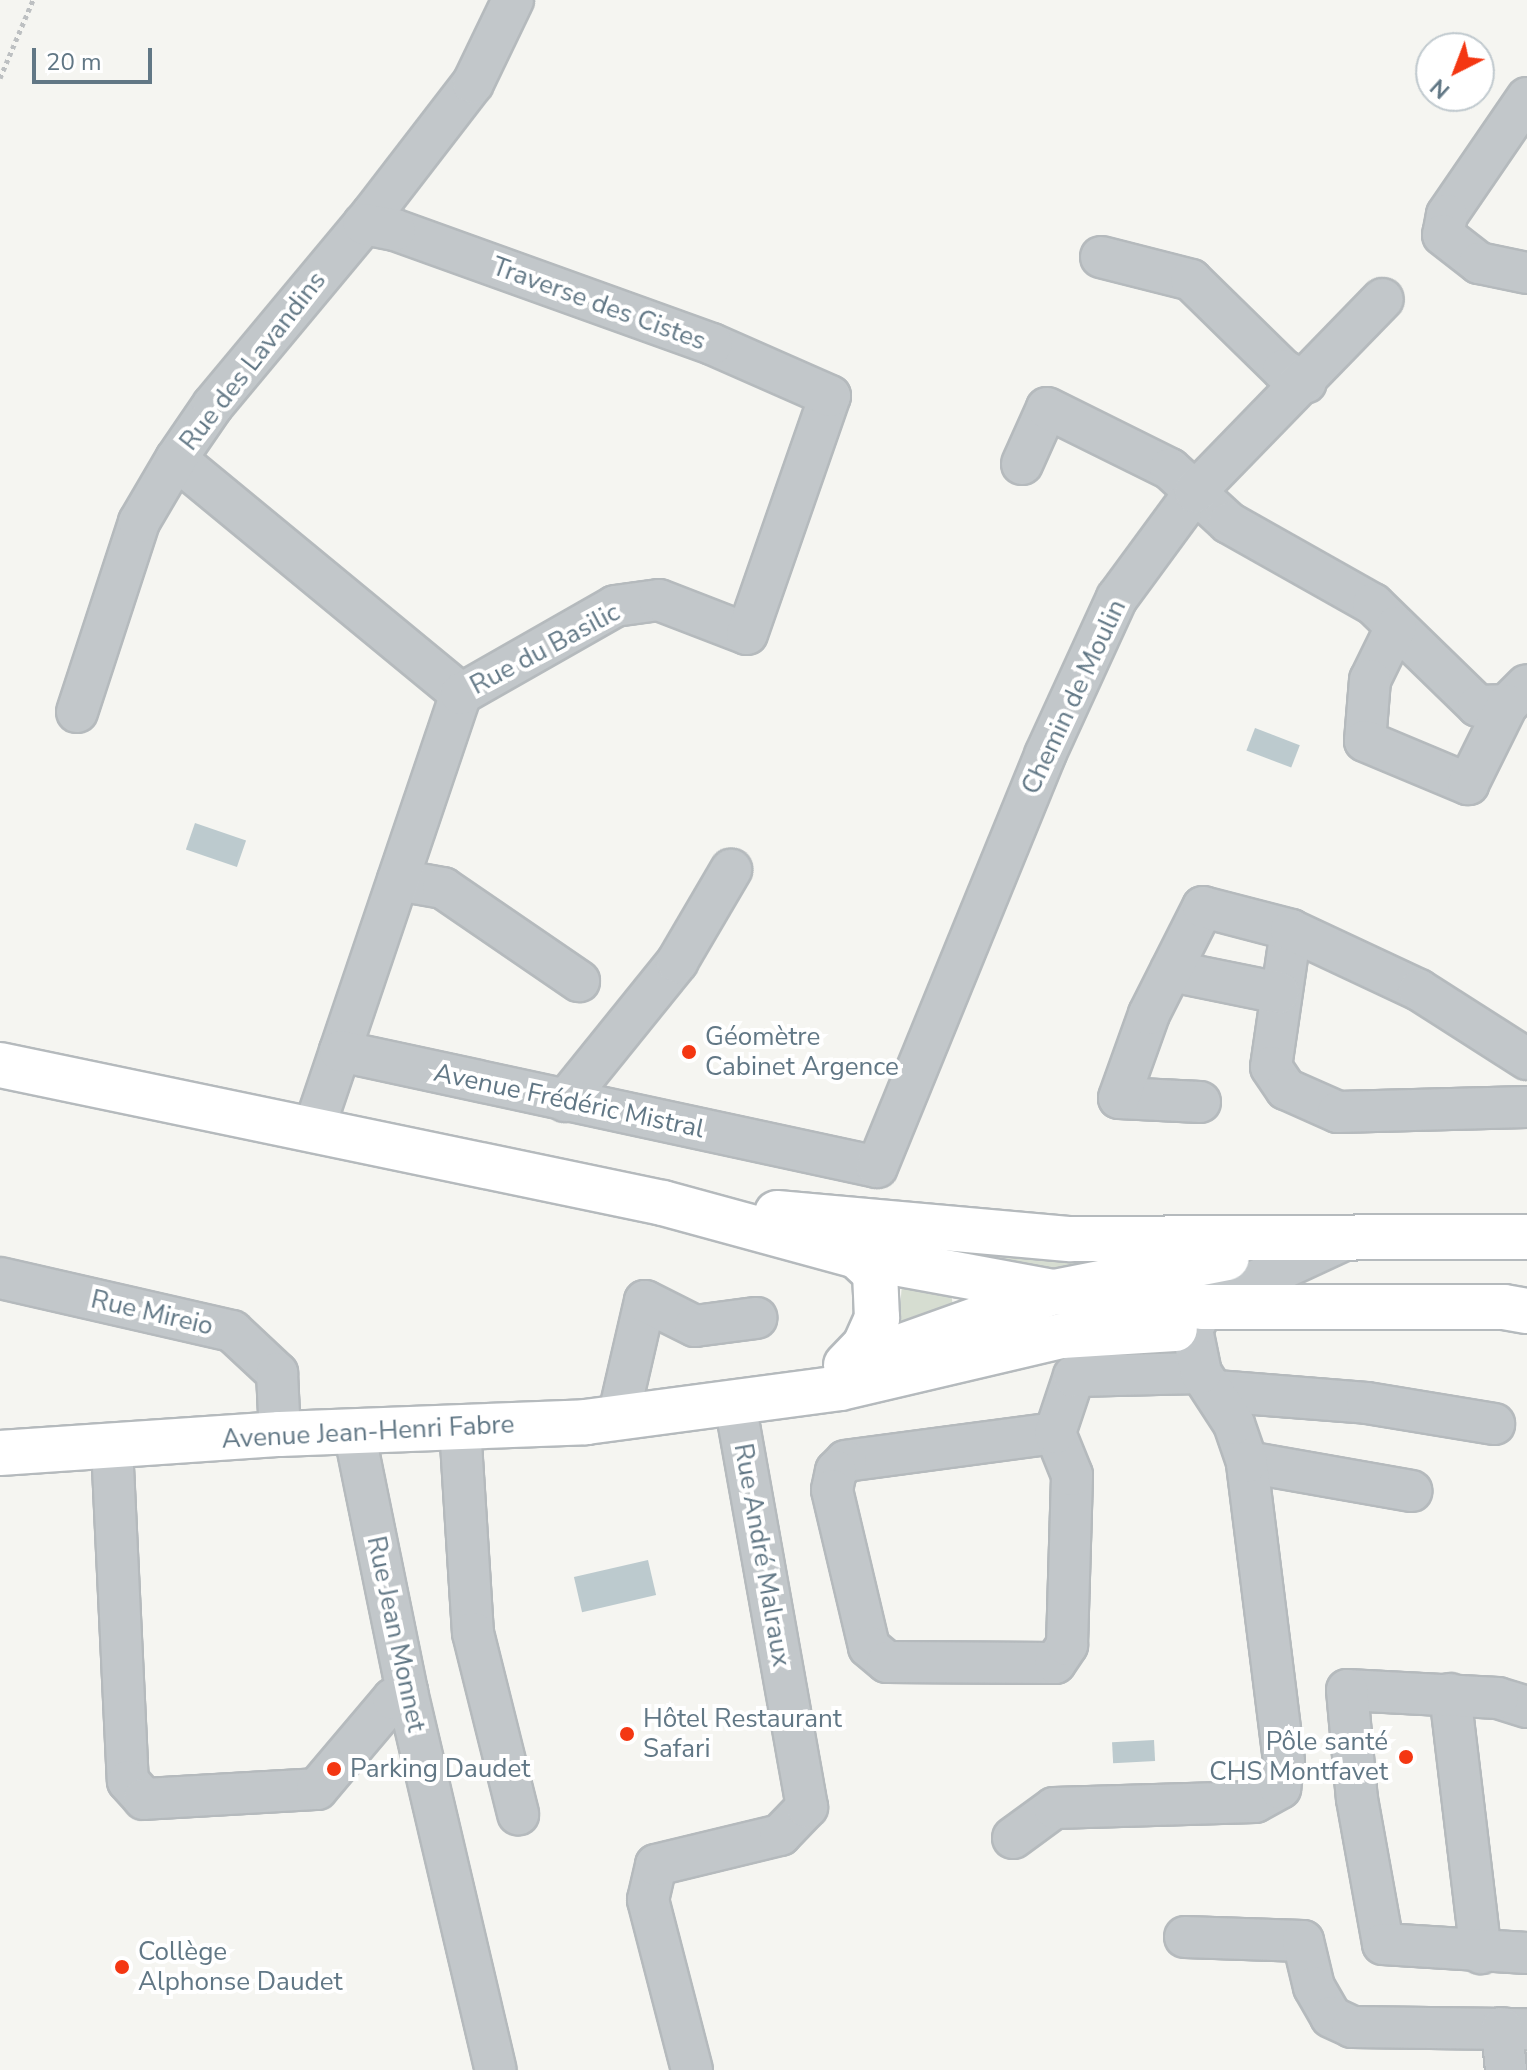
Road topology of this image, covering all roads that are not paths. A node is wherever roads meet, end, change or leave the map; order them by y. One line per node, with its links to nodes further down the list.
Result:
1 (513, 0): 3 (street, Rue des Lavandins)
2 (1527, 98): 5 (street)
3 (364, 224): 8 (street, Traverse des Cistes); 9 (street, Rue des Lavandins)
4 (1101, 257): 7 (street)
5 (1527, 273)
6 (1383, 299): 7 (street, Chemin de Moulin)
7 (1306, 383): 11 (street, Chemin de Moulin)
8 (830, 396): 13 (street, Rue du Basilic)
9 (176, 459): 13 (street, Rue des Lavandins); 15 (street)
10 (1022, 464): 11 (street)
11 (1195, 492): 12 (street); 29 (street, Chemin de Moulin)
12 (1396, 627): 14 (street); 14 (street)
13 (461, 694): 17 (street, Rue du Basilic)
14 (1517, 695)
15 (77, 712)
16 (731, 870): 25 (street)
17 (398, 880): 20 (street); 22 (street, Rue du Basilic)
18 (1291, 930): 19 (street); 21 (street); 23 (street)
19 (1171, 971): 21 (street); 26 (street)
20 (579, 981)
21 (1279, 993): 27 (street)
22 (340, 1051): 25 (street, Avenue Frédéric Mistral); 28 (street)
23 (1527, 1059)
24 (0, 1065): 28 (main road)
25 (565, 1101): 29 (street, Avenue Frédéric Mistral)
26 (1200, 1102)
27 (1527, 1107)
28 (314, 1128): 30 (main road)
29 (877, 1167)
30 (663, 1203): 33 (main road); 34 (main road)
31 (1527, 1237): 32 (main road)
32 (1346, 1239): 33 (main road); 39 (street)
33 (1299, 1241): 36 (main road)
34 (857, 1256): 36 (main road); 40 (main road)
35 (0, 1278): 48 (street, Rue Mireio)
36 (1054, 1292): 39 (main road); 40 (main road)
37 (1527, 1311): 39 (main road)
38 (756, 1318): 43 (street)
39 (1198, 1318): 41 (street); 42 (main road)
40 (846, 1365): 42 (main road)
41 (1209, 1382): 44 (street); 47 (street); 51 (street)
42 (735, 1403): 43 (main road, Avenue Jean-Henri Fabre); 63 (street, Rue André Malraux)
43 (618, 1418): 45 (main road, Avenue Jean-Henri Fabre)
44 (1494, 1424)
45 (460, 1427): 46 (main road, Avenue Jean-Henri Fabre); 56 (street)
46 (354, 1431): 48 (main road, Avenue Jean-Henri Fabre); 53 (street, Rue Jean Monnet)
47 (1055, 1433): 47 (street)
48 (280, 1434): 49 (main road, Avenue Jean-Henri Fabre)
49 (112, 1446): 50 (main road, Avenue Jean-Henri Fabre); 53 (street)
50 (0, 1453)
51 (1247, 1462): 52 (street); 57 (street)
52 (1411, 1491)
53 (407, 1692): 62 (street, Rue Jean Monnet)
54 (1450, 1694): 55 (street); 59 (street); 59 (street)
55 (1527, 1707)
56 (518, 1814)
57 (1013, 1838)
58 (1185, 1937): 61 (street)
59 (1481, 1953): 60 (street)
60 (1527, 1953)
61 (1515, 2028): 64 (street)
62 (496, 2070)
63 (692, 2070)
64 (1506, 2070)

